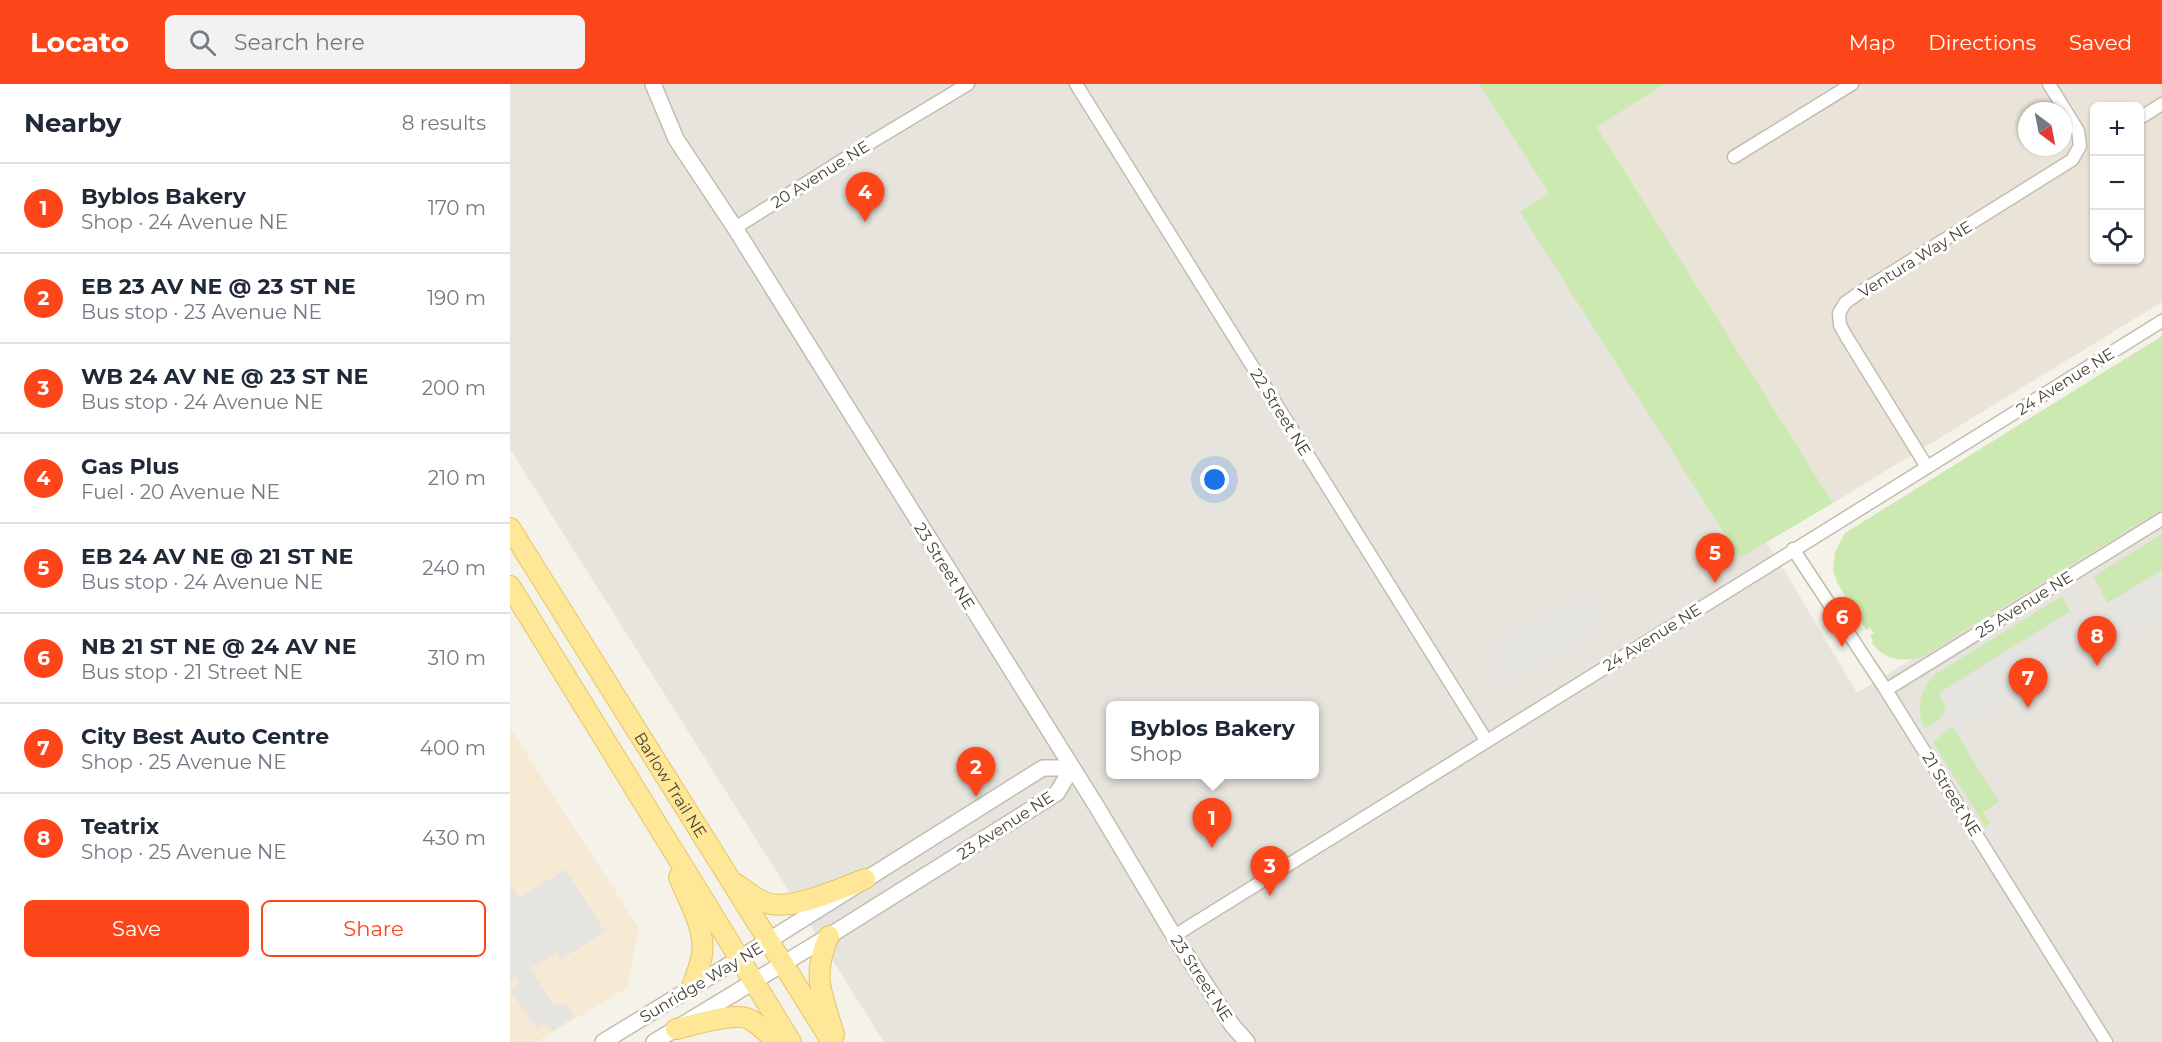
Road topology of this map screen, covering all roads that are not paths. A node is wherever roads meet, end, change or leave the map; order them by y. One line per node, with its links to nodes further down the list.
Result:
1 (653, 84): 9 (street, 23 Street NE)
2 (968, 84): 9 (street, 20 Avenue NE)
3 (1076, 84): 17 (street, 22 Street NE)
4 (1852, 84): 8 (street)
5 (2049, 84): 11 (street, Ventura Way NE)
6 (2162, 104): 7 (street)
7 (2144, 115)
8 (1734, 157)
9 (735, 228): 18 (street, 23 Street NE)
10 (2162, 321): 11 (street, 24 Avenue NE)
11 (1927, 467): 14 (street, 24 Avenue NE)
12 (2162, 519): 16 (street, 25 Avenue NE)
13 (510, 528): 21 (main road, Barlow Trail NE)
14 (1793, 549): 16 (street, 21 Street NE); 17 (street, 24 Avenue NE)
15 (510, 586): 19 (main road, Barlow Trail NE)
16 (1886, 690): 37 (street, 21 Street NE)
17 (1486, 740): 23 (street, 24 Avenue NE)
18 (1072, 768): 20 (street, 23 Avenue NE); 22 (street, 23 Avenue NE); 23 (street, 23 Street NE)
19 (658, 824): 25 (main road, Barlow Trail NE); 28 (main road)
20 (865, 879): 21 (main road); 24 (street, 23 Avenue NE)
21 (730, 880): 24 (main road, Barlow Trail NE)
22 (829, 936): 26 (street, 23 Avenue NE); 35 (main road)
23 (1173, 936): 36 (street, 23 Street NE)
24 (768, 941): 25 (street, Sunridge Way NE); 26 (main road, Barlow Trail NE)
25 (739, 958): 27 (main road, Barlow Trail NE); 28 (street, Sunridge Way NE)
26 (782, 964): 27 (street, Sunridge Way NE); 34 (main road, Barlow Trail NE)
27 (754, 982): 29 (street, Sunridge Way NE); 33 (main road, Barlow Trail NE)
28 (692, 987): 30 (street, Sunridge Way NE)
29 (676, 1029): 31 (street, Sunridge Way NE); 32 (main road)
30 (603, 1042)
31 (654, 1042)
32 (777, 1042)
33 (791, 1042)
34 (832, 1042)
35 (837, 1042)
36 (1247, 1042)
37 (2106, 1042)

